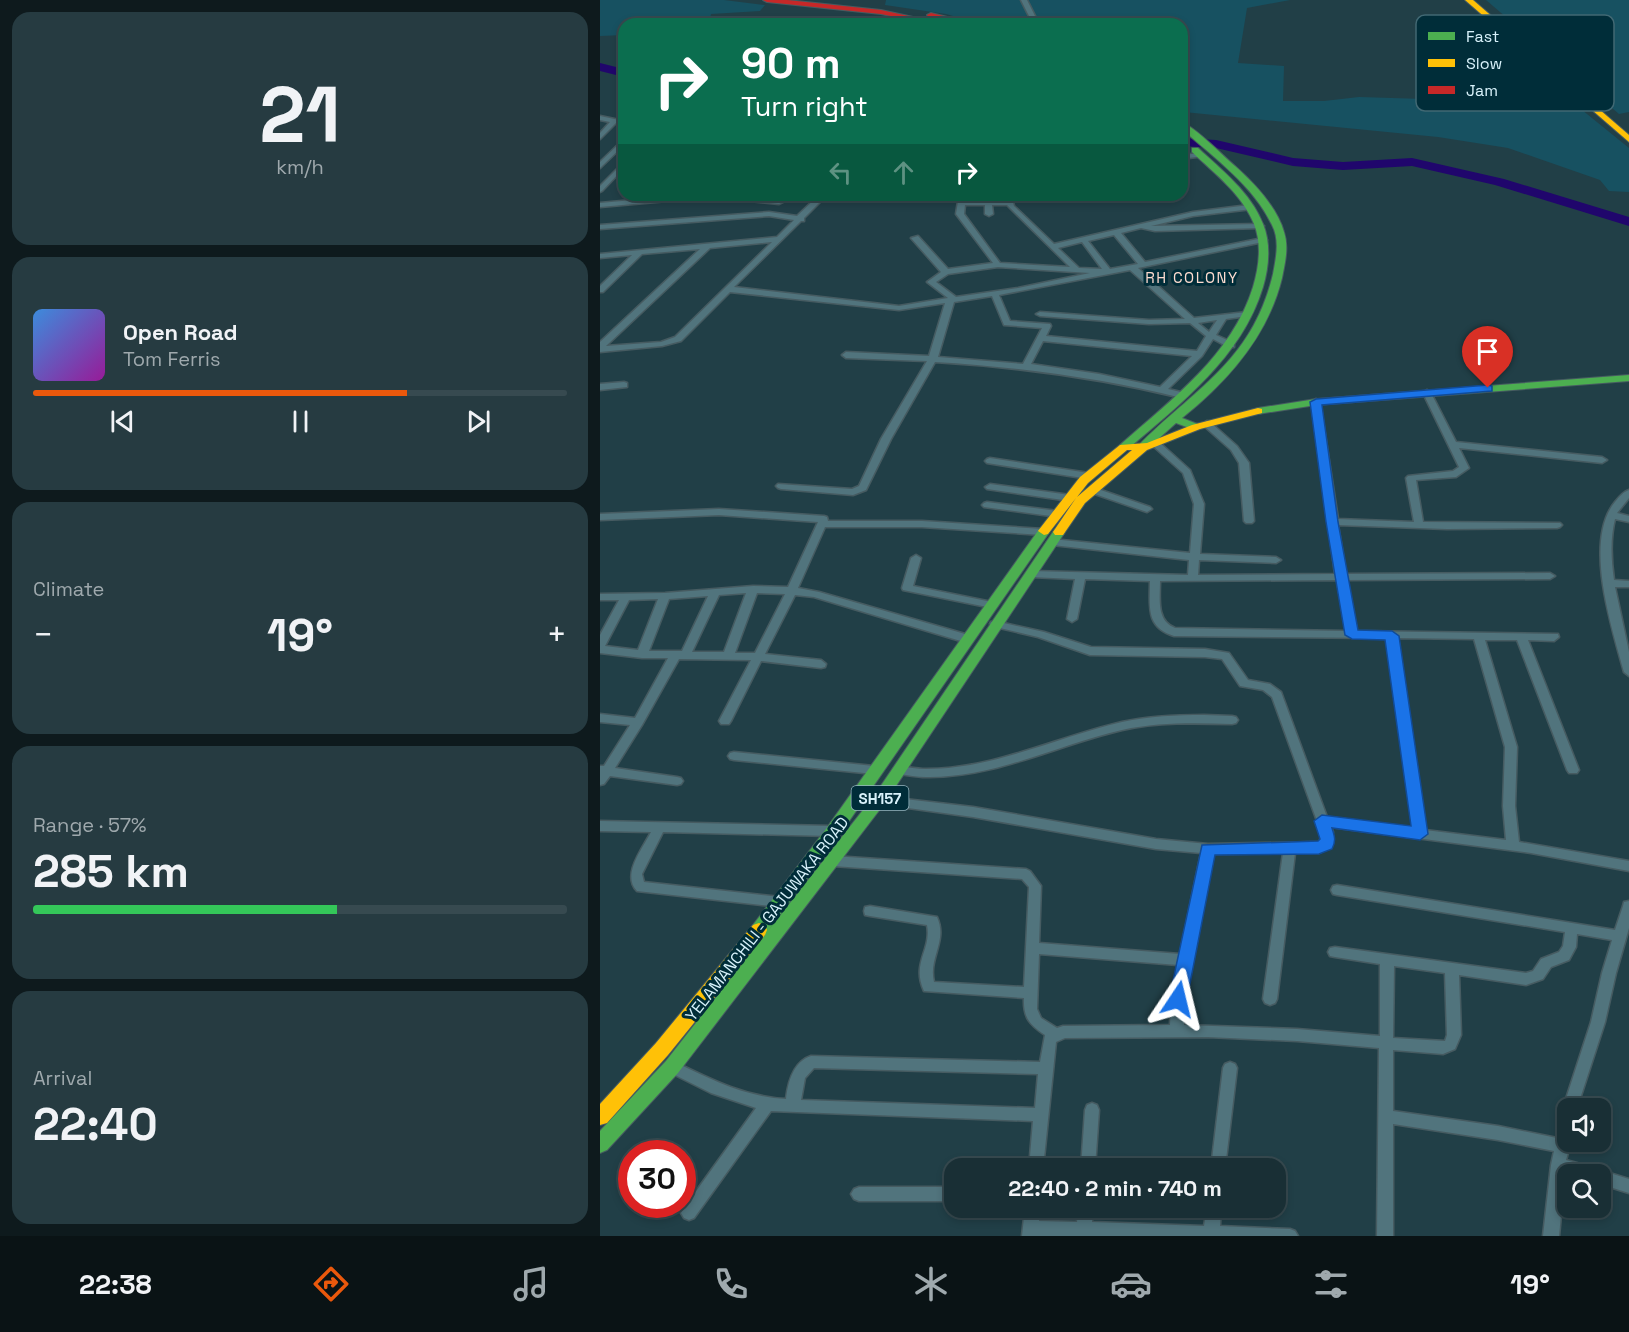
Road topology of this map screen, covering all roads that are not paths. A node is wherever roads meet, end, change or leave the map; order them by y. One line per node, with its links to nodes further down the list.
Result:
1 (767, 0): 6 (street)
2 (813, 0): 7 (street)
3 (1024, 0): 8 (street)
4 (1469, 0): 5 (street)
5 (1486, 15)
6 (911, 18)
7 (940, 18)
8 (1033, 18)
9 (1597, 111): 15 (street)
10 (600, 118): 11 (street)
11 (615, 121): 12 (street); 14 (street)
12 (618, 122)
13 (1188, 132): 18 (street)
14 (600, 137)
15 (1629, 139)
16 (1188, 141): 18 (street)
17 (618, 147): 20 (street)
18 (1204, 153): 19 (street); 33 (street); 60 (street)
19 (1188, 156)
20 (600, 166)
21 (618, 170): 22 (street)
22 (600, 190)
23 (619, 201): 31 (street)
24 (635, 201): 31 (street)
25 (775, 201): 30 (street)
26 (818, 201): 36 (street)
27 (962, 201): 50 (street)
28 (988, 201): 35 (street)
29 (1010, 201): 46 (street)
30 (779, 202): 34 (street)
31 (617, 204): 32 (street)
32 (600, 205)
33 (1244, 208): 37 (street); 38 (street)
34 (769, 214): 36 (street); 39 (street)
35 (989, 214)
36 (801, 219): 42 (street)
37 (1138, 225): 38 (street); 40 (street)
38 (1255, 226): 44 (street)
39 (600, 227)
40 (1115, 231): 43 (street); 49 (street)
41 (915, 238): 53 (street)
42 (776, 239): 45 (street); 56 (street)
43 (1083, 239): 46 (street); 54 (street)
44 (1263, 240): 49 (street); 58 (street)
45 (708, 245): 47 (street); 69 (street)
46 (1052, 247): 52 (street)
47 (639, 253): 48 (street); 55 (street)
48 (600, 256)
49 (1142, 264): 51 (street)
50 (998, 265): 52 (street); 53 (street)
51 (1132, 267): 54 (street); 65 (street)
52 (1074, 268): 54 (street)
53 (946, 272): 61 (street)
54 (1108, 272): 59 (street)
55 (604, 283): 57 (street)
56 (728, 289): 61 (street); 69 (street)
57 (600, 290)
58 (1256, 292): 60 (street); 63 (street)
59 (995, 294): 61 (street); 67 (street)
60 (1273, 294): 81 (street)
61 (953, 301): 72 (street)
62 (1040, 314): 65 (street)
63 (1247, 314): 64 (street); 68 (street)
64 (1223, 316): 65 (street); 66 (street)
65 (1191, 321): 66 (street)
66 (1212, 337): 68 (street); 70 (street)
67 (1042, 338): 70 (street); 73 (street)
68 (1231, 345): 79 (street)
69 (600, 348)
70 (1199, 354): 77 (street)
71 (846, 355): 72 (street)
72 (933, 358): 73 (street); 90 (street)
73 (1026, 365): 77 (street)
74 (1629, 378): 78 (street, YELAMANCHILI - GAJUWAKA ROAD / SH157)
75 (624, 385): 76 (street)
76 (600, 387)
77 (1162, 390): 79 (street)
78 (1427, 393): 80 (street, YELAMANCHILI - GAJUWAKA ROAD / SH157); 84 (street)
79 (1182, 395): 85 (street)
80 (1316, 402): 82 (street, YELAMANCHILI - GAJUWAKA ROAD / SH157); 102 (street)
81 (1173, 418): 82 (street); 86 (street)
82 (1202, 426): 83 (street, YELAMANCHILI - GAJUWAKA ROAD / SH157); 101 (street)
83 (1156, 444): 86 (street, YELAMANCHILI - GAJUWAKA ROAD / SH157); 107 (street)
84 (1454, 445): 87 (street); 104 (street)
85 (1124, 447): 86 (street, YELAMANCHILI - GAJUWAKA ROAD / SH157); 89 (street, YELAMANCHILI - GAJUWAKA ROAD / SH157)
86 (1142, 448): 92 (street, YELAMANCHILI - GAJUWAKA ROAD / SH157)
87 (1602, 460)
88 (990, 461): 89 (street)
89 (1089, 476): 94 (street, YELAMANCHILI - GAJUWAKA ROAD / SH157)
90 (781, 486)
91 (990, 487): 94 (street)
92 (1092, 490): 96 (street); 106 (street, YELAMANCHILI - GAJUWAKA ROAD / SH157)
93 (1629, 493): 98 (street)
94 (1070, 498): 97 (street, YELAMANCHILI - GAJUWAKA ROAD / SH157)
95 (987, 506): 97 (street)
96 (1147, 509)
97 (1058, 514): 106 (street, YELAMANCHILI - GAJUWAKA ROAD / SH157)
98 (1612, 515): 100 (street); 116 (street)
99 (600, 517): 103 (street)
100 (1629, 519)
101 (1249, 521)
102 (1332, 522): 104 (street); 114 (street)
103 (824, 524): 106 (street); 119 (street)
104 (1419, 525): 105 (street)
105 (1557, 525)
106 (1048, 537): 107 (street); 110 (street, YELAMANCHILI - GAJUWAKA ROAD / SH157); 124 (street, YELAMANCHILI - GAJUWAKA ROAD / SH157)
107 (1195, 557): 109 (street); 113 (street)
108 (916, 558): 124 (street)
109 (1276, 560)
110 (1031, 574): 111 (street); 126 (street, YELAMANCHILI - GAJUWAKA ROAD / SH157)
111 (1082, 576): 115 (street); 125 (street)
112 (1550, 576): 114 (street)
113 (1193, 577): 114 (street); 115 (street)
114 (1341, 577): 127 (street)
115 (1155, 578): 127 (street)
116 (1610, 583): 117 (street); 139 (street)
117 (1629, 584)
118 (753, 589): 119 (street); 120 (street); 136 (street)
119 (792, 590): 132 (street); 137 (street)
120 (716, 592): 122 (street); 135 (street)
121 (626, 596): 122 (street); 123 (street); 133 (street)
122 (665, 596): 134 (street)
123 (600, 597)
124 (992, 605): 132 (street, YELAMANCHILI - GAJUWAKA ROAD / SH157)
125 (1072, 620)
126 (995, 624): 146 (street, YELAMANCHILI - GAJUWAKA ROAD / SH157); 151 (street)
127 (1352, 635): 128 (street)
128 (1392, 636): 129 (street); 155 (street)
129 (1479, 637): 130 (street); 156 (street)
130 (1521, 637): 131 (street); 147 (street)
131 (1554, 638)
132 (968, 639): 145 (street, YELAMANCHILI - GAJUWAKA ROAD / SH157)
133 (600, 647): 134 (street)
134 (642, 654): 135 (street)
135 (680, 656): 136 (street); 143 (street)
136 (728, 657): 137 (street)
137 (757, 657): 138 (street); 142 (street)
138 (821, 664)
139 (1629, 672)
140 (600, 718): 143 (street)
141 (1232, 720): 146 (street)
142 (724, 721)
143 (638, 722): 148 (street)
144 (734, 756): 145 (street)
145 (874, 770): 154 (street, YELAMANCHILI - GAJUWAKA ROAD / SH157)
146 (899, 770): 150 (street, YELAMANCHILI - GAJUWAKA ROAD / SH157)
147 (1573, 770)
148 (602, 774): 149 (street)
149 (678, 781)
150 (879, 800): 158 (street); 159 (street, YELAMANCHILI - GAJUWAKA ROAD / SH157)
151 (1322, 821): 155 (street); 157 (street)
152 (600, 826): 153 (street)
153 (659, 828): 154 (street); 162 (street)
154 (831, 831): 162 (street, YELAMANCHILI - GAJUWAKA ROAD / SH157)
155 (1420, 834): 156 (street)
156 (1514, 845): 160 (street)
157 (1290, 847): 158 (street); 173 (street)
158 (1208, 849): 169 (street)
159 (833, 861): 167 (street); 177 (street, YELAMANCHILI - GAJUWAKA ROAD / SH157)
160 (1629, 866)
161 (1338, 890): 165 (street)
162 (780, 902): 180 (street, YELAMANCHILI - GAJUWAKA ROAD / SH157)
163 (1629, 906): 166 (street)
164 (870, 911): 172 (street)
165 (1572, 927): 166 (street); 171 (street)
166 (1619, 936): 182 (street)
167 (1032, 948): 169 (street); 172 (street)
168 (1335, 951): 170 (street)
169 (1185, 960): 174 (street)
170 (1387, 960): 171 (street); 176 (street)
171 (1452, 970): 176 (street)
172 (1031, 993): 175 (street)
173 (1270, 999)
174 (1177, 1031): 175 (street); 176 (street)
175 (1056, 1035): 178 (street)
176 (1385, 1042): 187 (street)
177 (672, 1067): 181 (street, YELAMANCHILI - GAJUWAKA ROAD / SH157); 183 (street)
178 (1046, 1068): 184 (street); 186 (street)
179 (1230, 1068): 193 (street)
180 (633, 1083): 181 (street); 188 (street, YELAMANCHILI - GAJUWAKA ROAD / SH157)
181 (650, 1091): 189 (street, YELAMANCHILI - GAJUWAKA ROAD / SH157)
182 (1573, 1098)
183 (766, 1106): 184 (street); 199 (street)
184 (793, 1106): 186 (street)
185 (1092, 1110): 192 (street)
186 (1041, 1115): 191 (street)
187 (1385, 1116): 190 (street); 207 (street)
188 (600, 1117)
189 (602, 1141)
190 (1557, 1145)
191 (1037, 1158)
192 (1089, 1158)
193 (1219, 1158)
194 (1557, 1175): 208 (street)
195 (1611, 1180): 196 (street)
196 (1629, 1186)
197 (859, 1194): 198 (street)
198 (944, 1194)
199 (696, 1203)
200 (1085, 1218): 202 (street)
201 (1213, 1218): 204 (street)
202 (1084, 1230): 203 (street); 205 (street)
203 (1030, 1232)
204 (1211, 1234): 205 (street); 206 (street)
205 (1194, 1235)
206 (1290, 1236)
207 (1385, 1236)
208 (1551, 1236)

